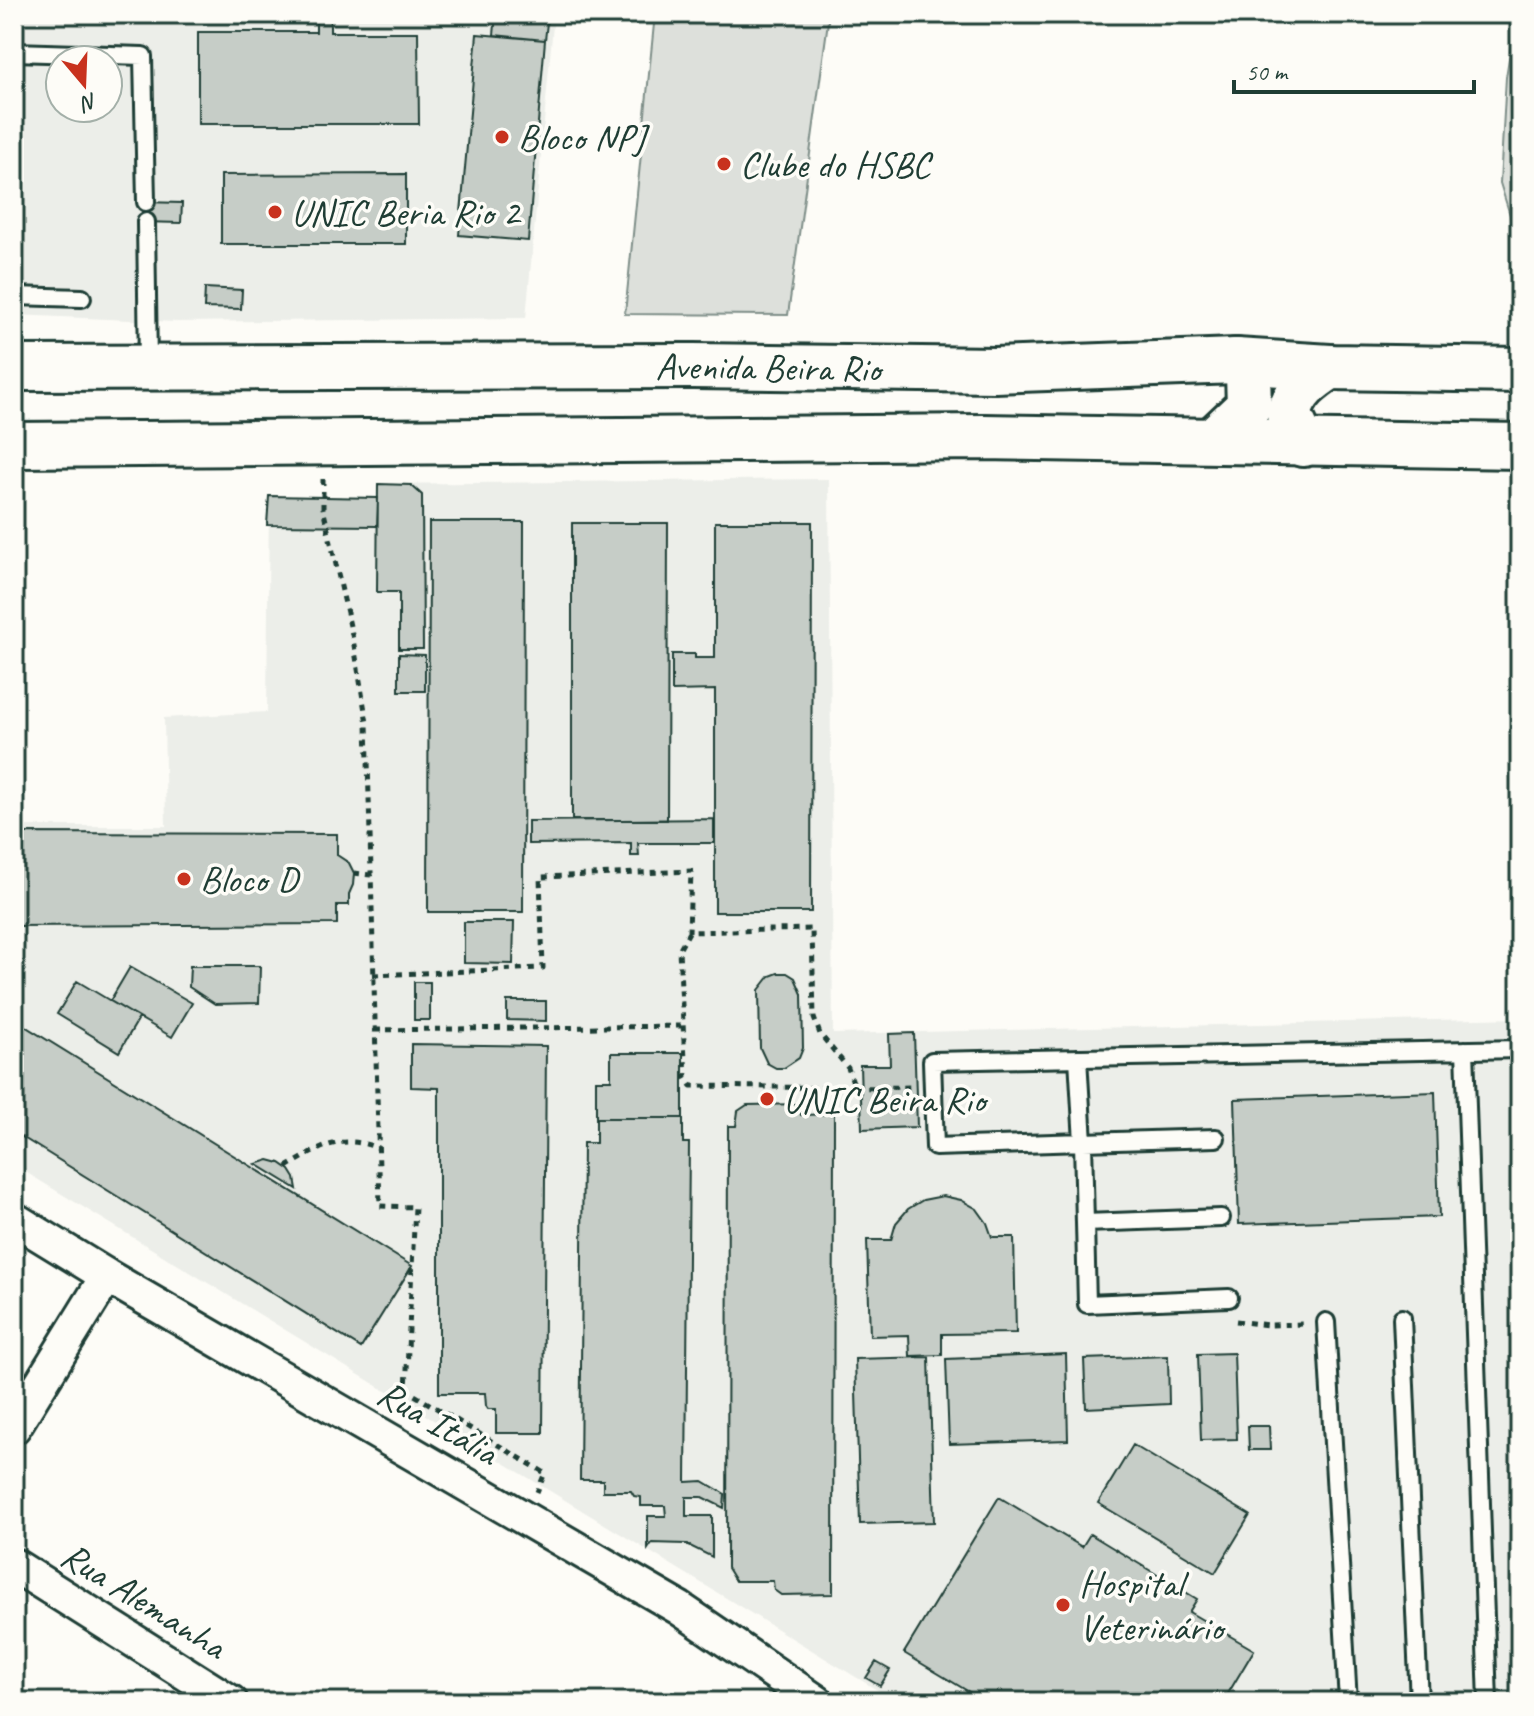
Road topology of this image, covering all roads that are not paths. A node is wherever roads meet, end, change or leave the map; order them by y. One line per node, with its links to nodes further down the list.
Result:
1 (14, 52): 2 (lane)
2 (146, 202)
3 (146, 222): 7 (lane)
4 (14, 296): 5 (lane)
5 (82, 298)
6 (1236, 361): 7 (main road, Avenida Beira Rio); 8 (main road, Avenida Beira Rio); 11 (main road)
7 (148, 367): 9 (main road, Avenida Beira Rio)
8 (1330, 367): 10 (main road, Avenida Beira Rio); 12 (main road)
9 (14, 368)
10 (1520, 370)
11 (1213, 440): 12 (main road, Avenida Beira Rio); 13 (main road, Avenida Beira Rio)
12 (1303, 444): 14 (main road, Avenida Beira Rio)
13 (14, 445)
14 (1520, 446)
15 (1520, 1049): 16 (lane)
16 (1465, 1050): 17 (lane); 33 (lane)
17 (1078, 1058): 19 (lane); 19 (lane)
18 (1216, 1138): 19 (lane)
19 (1083, 1142): 22 (lane)
20 (1221, 1218): 22 (lane)
21 (14, 1219): 23 (street, Rua Itália)
22 (1085, 1223): 24 (lane)
23 (107, 1276): 27 (street); 30 (street, Rua Itália)
24 (1220, 1299)
25 (1402, 1318): 32 (lane)
26 (1326, 1322): 31 (lane)
27 (14, 1427)
28 (14, 1565): 29 (street, Rua Alemanha)
29 (231, 1702)
30 (817, 1702)
31 (1348, 1702)
32 (1419, 1702)
33 (1488, 1702)

